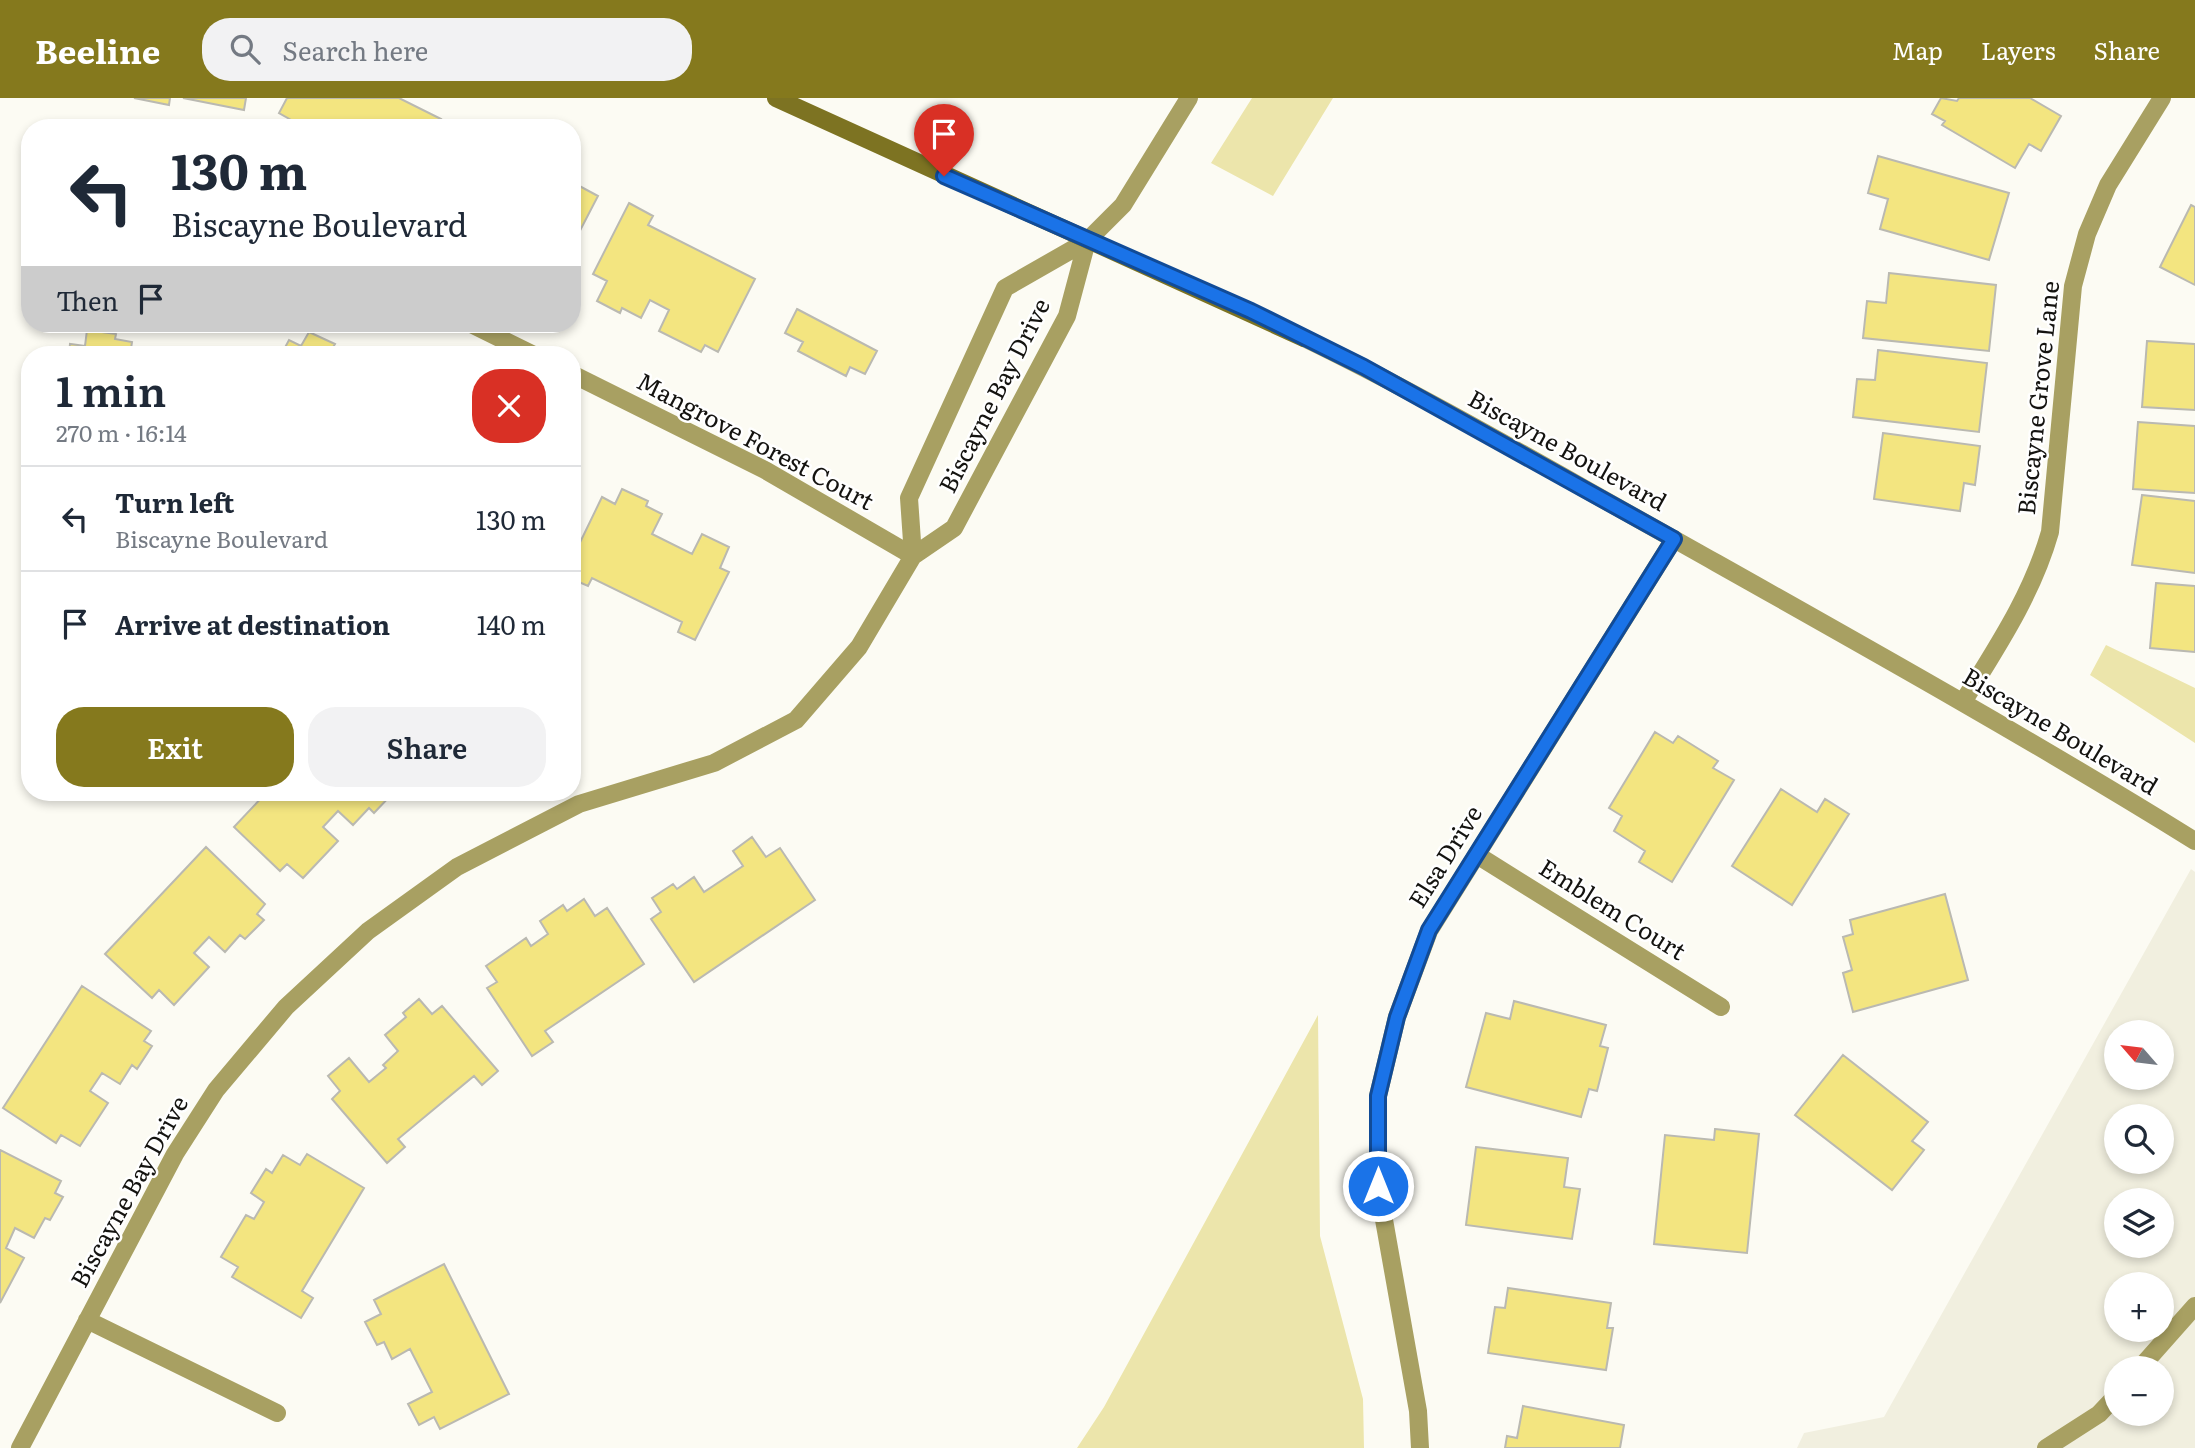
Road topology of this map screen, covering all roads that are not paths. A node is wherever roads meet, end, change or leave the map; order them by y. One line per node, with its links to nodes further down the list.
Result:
1 (776, 98): 4 (main road, Biscayne Boulevard)
2 (1189, 98): 4 (street)
3 (2162, 98): 11 (street, Biscayne Grove Lane)
4 (1087, 241): 6 (main road, Biscayne Boulevard); 10 (street, Biscayne Bay Drive); 10 (street, Biscayne Bay Drive)
5 (489, 333): 7 (street)
6 (1304, 338): 9 (street, Biscayne Boulevard)
7 (516, 346)
8 (581, 378): 10 (street, Mangrove Forest Court)
9 (1674, 539): 11 (street, Biscayne Boulevard); 13 (street, Elsa Drive)
10 (914, 556): 16 (street, Biscayne Bay Drive)
11 (1963, 702): 12 (street, Biscayne Boulevard)
12 (2195, 841)
13 (1477, 855): 14 (street, Emblem Court); 21 (street, Elsa Drive)
14 (1721, 1007)
15 (2195, 1306): 17 (street)
16 (87, 1320): 19 (street); 20 (street, Biscayne Bay Drive)
17 (2151, 1356)
18 (2104, 1409): 22 (street)
19 (277, 1413)
20 (20, 1448)
21 (1420, 1448)
22 (2046, 1448)

